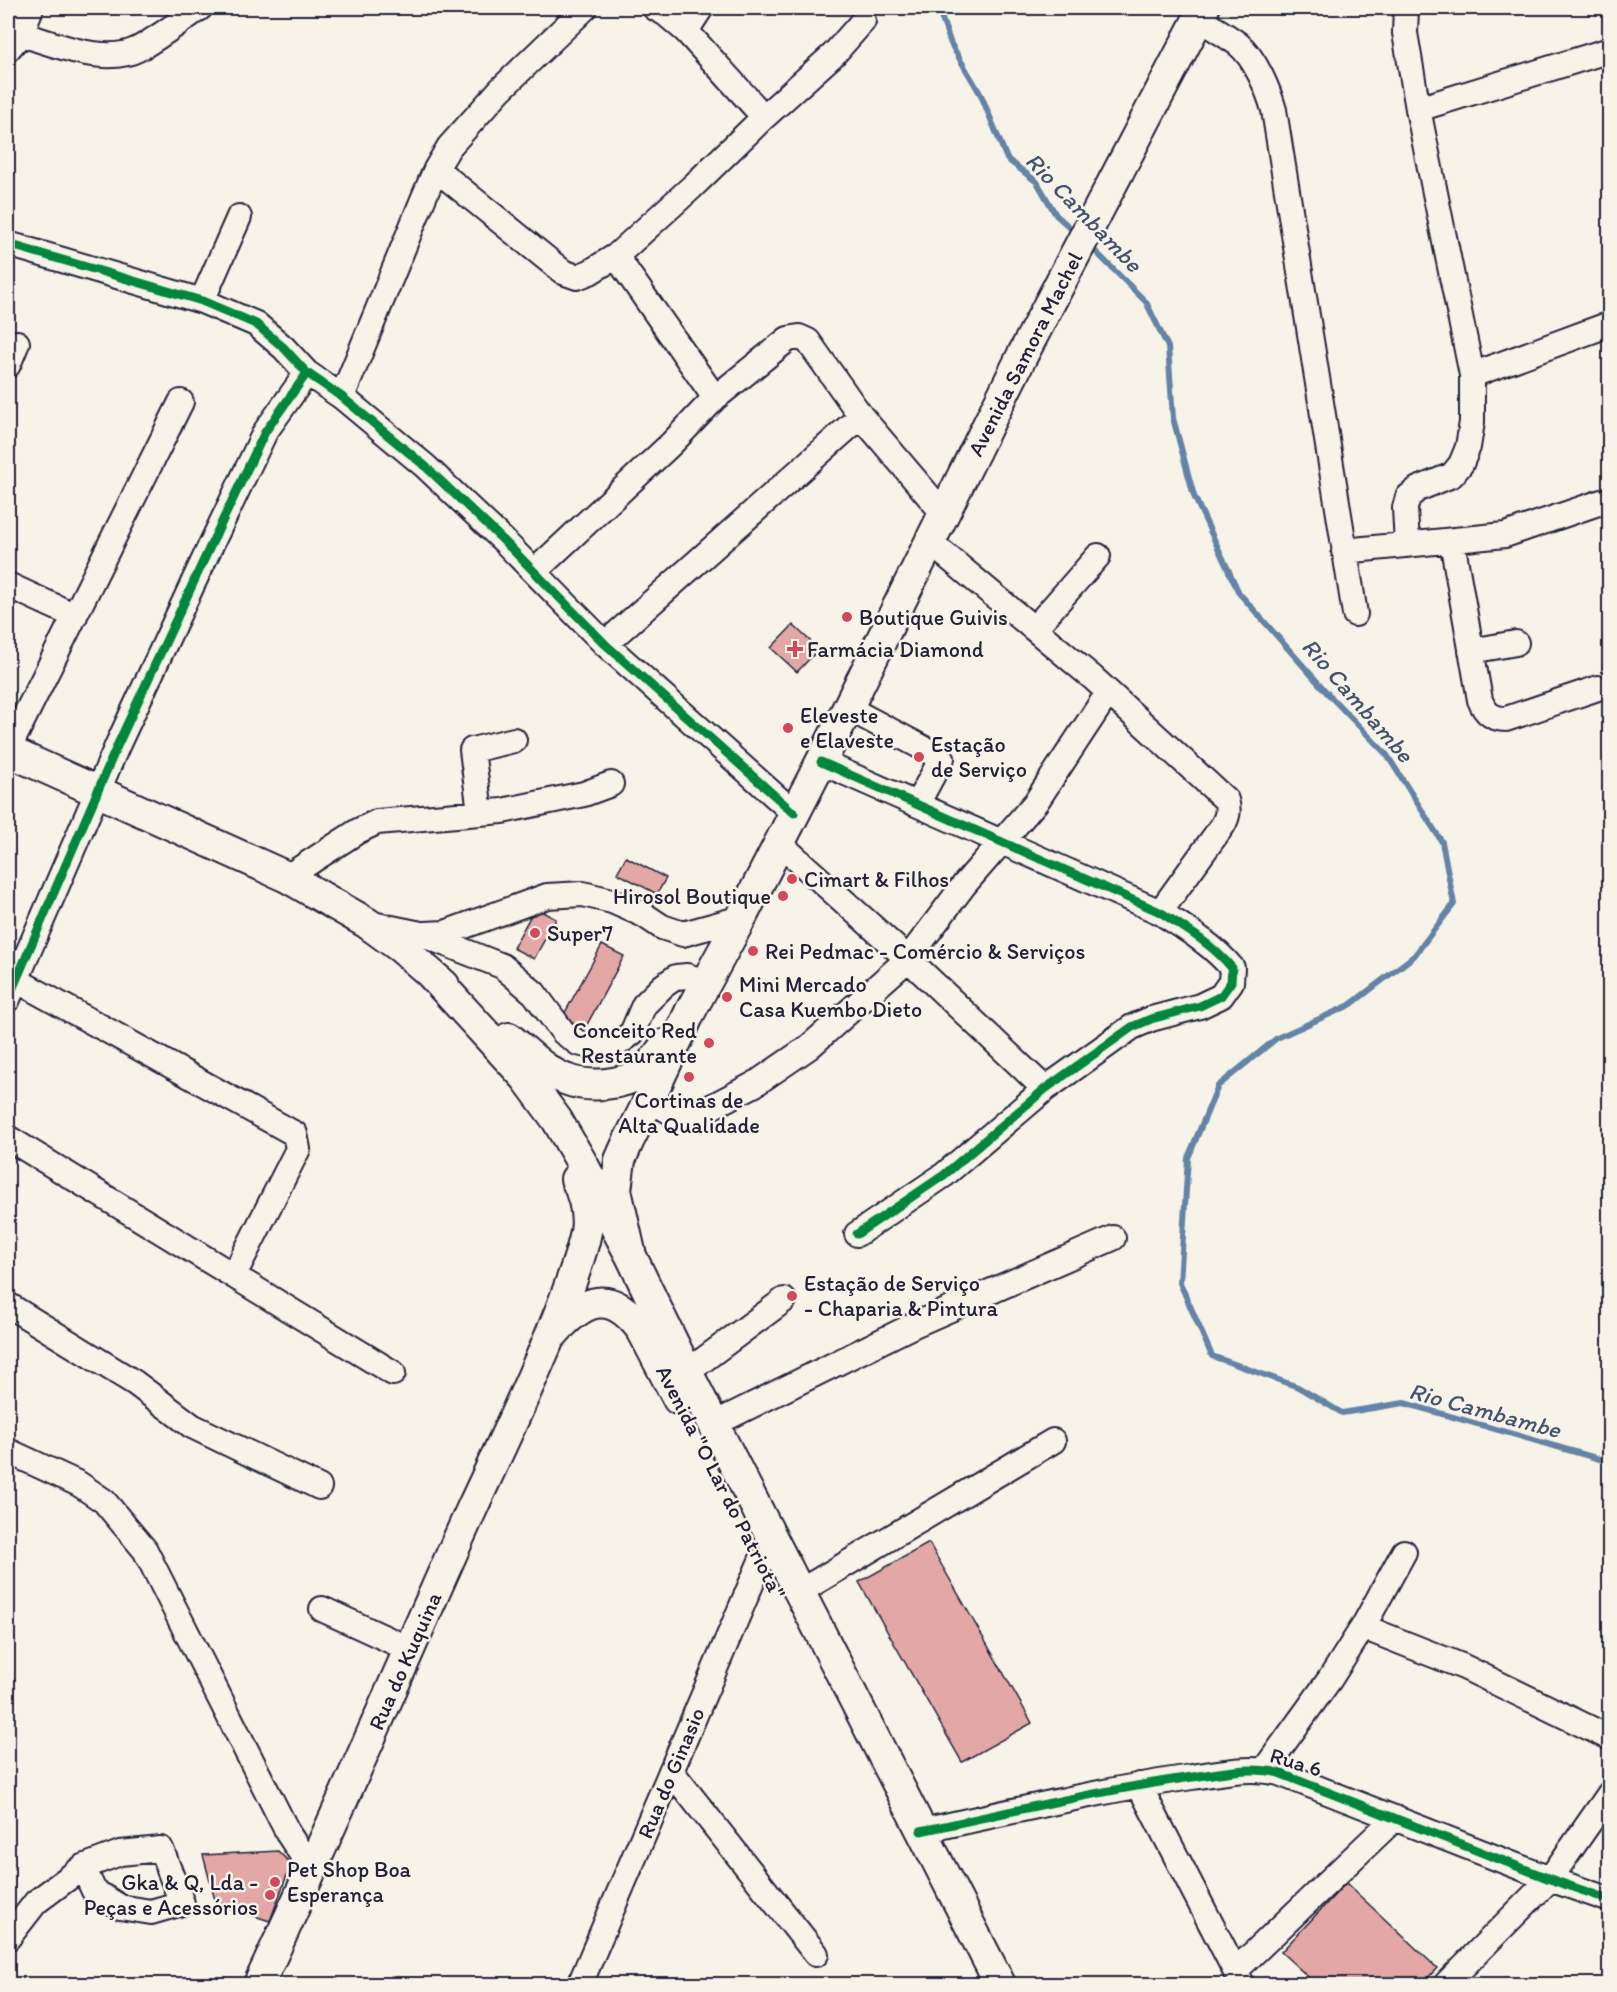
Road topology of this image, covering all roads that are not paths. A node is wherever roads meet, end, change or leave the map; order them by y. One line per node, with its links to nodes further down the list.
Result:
1 (31, 8): 10 (street)
2 (200, 8): 10 (street)
3 (585, 8): 14 (street)
4 (655, 8): 9 (street)
5 (701, 8): 9 (street)
6 (1406, 8): 12 (street)
7 (1201, 13): 29 (main road, Avenida Samora Machel); 32 (street)
8 (863, 21): 13 (street)
9 (686, 31): 13 (street)
10 (14, 42)
11 (1610, 50): 12 (street)
12 (1418, 109): 23 (street)
13 (764, 117): 17 (street)
14 (436, 169): 17 (street); 24 (street)
15 (239, 217): 18 (street)
16 (8, 244): 18 (street)
17 (616, 256): 25 (street)
18 (202, 301): 22 (street)
19 (1610, 324): 23 (street)
20 (17, 343): 21 (street)
21 (8, 365)
22 (307, 373): 24 (street); 50 (street)
23 (1472, 375): 31 (street)
24 (342, 398): 35 (street)
25 (715, 398): 27 (street); 35 (street)
26 (181, 402): 38 (street)
27 (861, 416): 29 (street); 41 (street)
28 (1610, 499): 30 (street)
29 (944, 514): 45 (main road, Avenida Samora Machel)
30 (1452, 541): 31 (street); 42 (street)
31 (1407, 545): 32 (street)
32 (1344, 551): 37 (street)
33 (943, 553): 39 (street)
34 (1098, 556): 39 (street)
35 (534, 571): 41 (street)
36 (8, 585): 38 (street)
37 (1355, 614)
38 (75, 616): 47 (street)
39 (1034, 629): 44 (street)
40 (1516, 643): 42 (street)
41 (605, 644): 53 (street)
42 (1471, 651): 43 (street)
43 (1598, 688)
44 (1108, 693): 54 (street); 57 (street)
45 (848, 708): 48 (main road, Avenida Samora Machel); 51 (street)
46 (514, 740): 52 (street)
47 (8, 750): 50 (main road, Avenida "O Lar do Patriota")
48 (820, 762): 51 (street); 53 (main road, Avenida Samora Machel)
49 (611, 784): 52 (street)
50 (98, 791): 56 (main road, Avenida "O Lar do Patriota"); 64 (street)
51 (917, 804): 54 (street)
52 (480, 812): 56 (street)
53 (794, 813): 55 (main road, Avenida Samora Machel)
54 (1003, 841): 57 (street); 61 (street)
55 (779, 843): 58 (main road, Avenida Samora Machel); 61 (street)
56 (287, 877): 59 (main road, Avenida "O Lar do Patriota")
57 (1160, 912): 67 (street)
58 (741, 918): 60 (street); 63 (main road, Avenida Samora Machel)
59 (367, 923): 60 (street); 62 (main road, Avenida "O Lar do Patriota")
60 (421, 934): 63 (street)
61 (908, 959): 67 (street); 68 (street)
62 (430, 973): 65 (main road, Avenida "O Lar do Patriota"); 66 (main road, Avenida "O Lar do Patriota")
63 (705, 984): 65 (main road, Avenida Samora Machel)
64 (12, 990): 73 (street)
65 (690, 1012): 68 (main road)
66 (526, 1078): 72 (main road, Avenida "O Lar do Patriota"); 76 (main road, Avenida "O Lar do Patriota")
67 (1045, 1089): 70 (street)
68 (650, 1098): 72 (main road)
69 (8, 1138): 73 (street)
70 (857, 1234)
71 (1113, 1238): 79 (street)
72 (631, 1256): 77 (main road, Avenida "O Lar do Patriota")
73 (234, 1275): 78 (street)
74 (784, 1300): 77 (street)
75 (8, 1305): 82 (street)
76 (550, 1337): 84 (main road, Avenida "O Lar do Patriota"); 88 (main road, Rua do Kuquina)
77 (687, 1372): 79 (main road, Avenida "O Lar do Patriota")
78 (393, 1373)
79 (714, 1424): 85 (main road, Avenida "O Lar do Patriota")
80 (1053, 1442): 85 (street)
81 (8, 1451): 97 (street)
82 (320, 1487)
83 (1404, 1552): 87 (street)
84 (761, 1561): 91 (street, Rua do Ginasio); 105 (main road, Avenida "O Lar do Patriota")
85 (799, 1592): 95 (main road, Avenida "O Lar do Patriota")
86 (322, 1609): 88 (street)
87 (1364, 1627): 89 (street); 90 (street)
88 (409, 1650): 97 (main road, Rua do Kuquina)
89 (1610, 1738)
90 (1265, 1769): 92 (street, Rua 6); 94 (street, Rua 6)
91 (671, 1771): 101 (street); 103 (street, Rua do Ginasio)
92 (1139, 1785): 95 (street, Rua 6); 102 (street)
93 (1610, 1792): 98 (street)
94 (1395, 1818): 98 (street, Rua 6); 102 (street)
95 (921, 1831): 106 (main road, Avenida "O Lar do Patriota")
96 (83, 1867): 100 (street)
97 (312, 1870): 104 (main road, Rua do Kuquina)
98 (1550, 1879): 99 (street, Rua 6); 107 (street)
99 (1610, 1900)
100 (8, 1938)
101 (816, 1954)
102 (1238, 1978)
103 (584, 1982)
104 (259, 1984)
105 (982, 1984)
106 (1000, 1984)
107 (1446, 1984)

